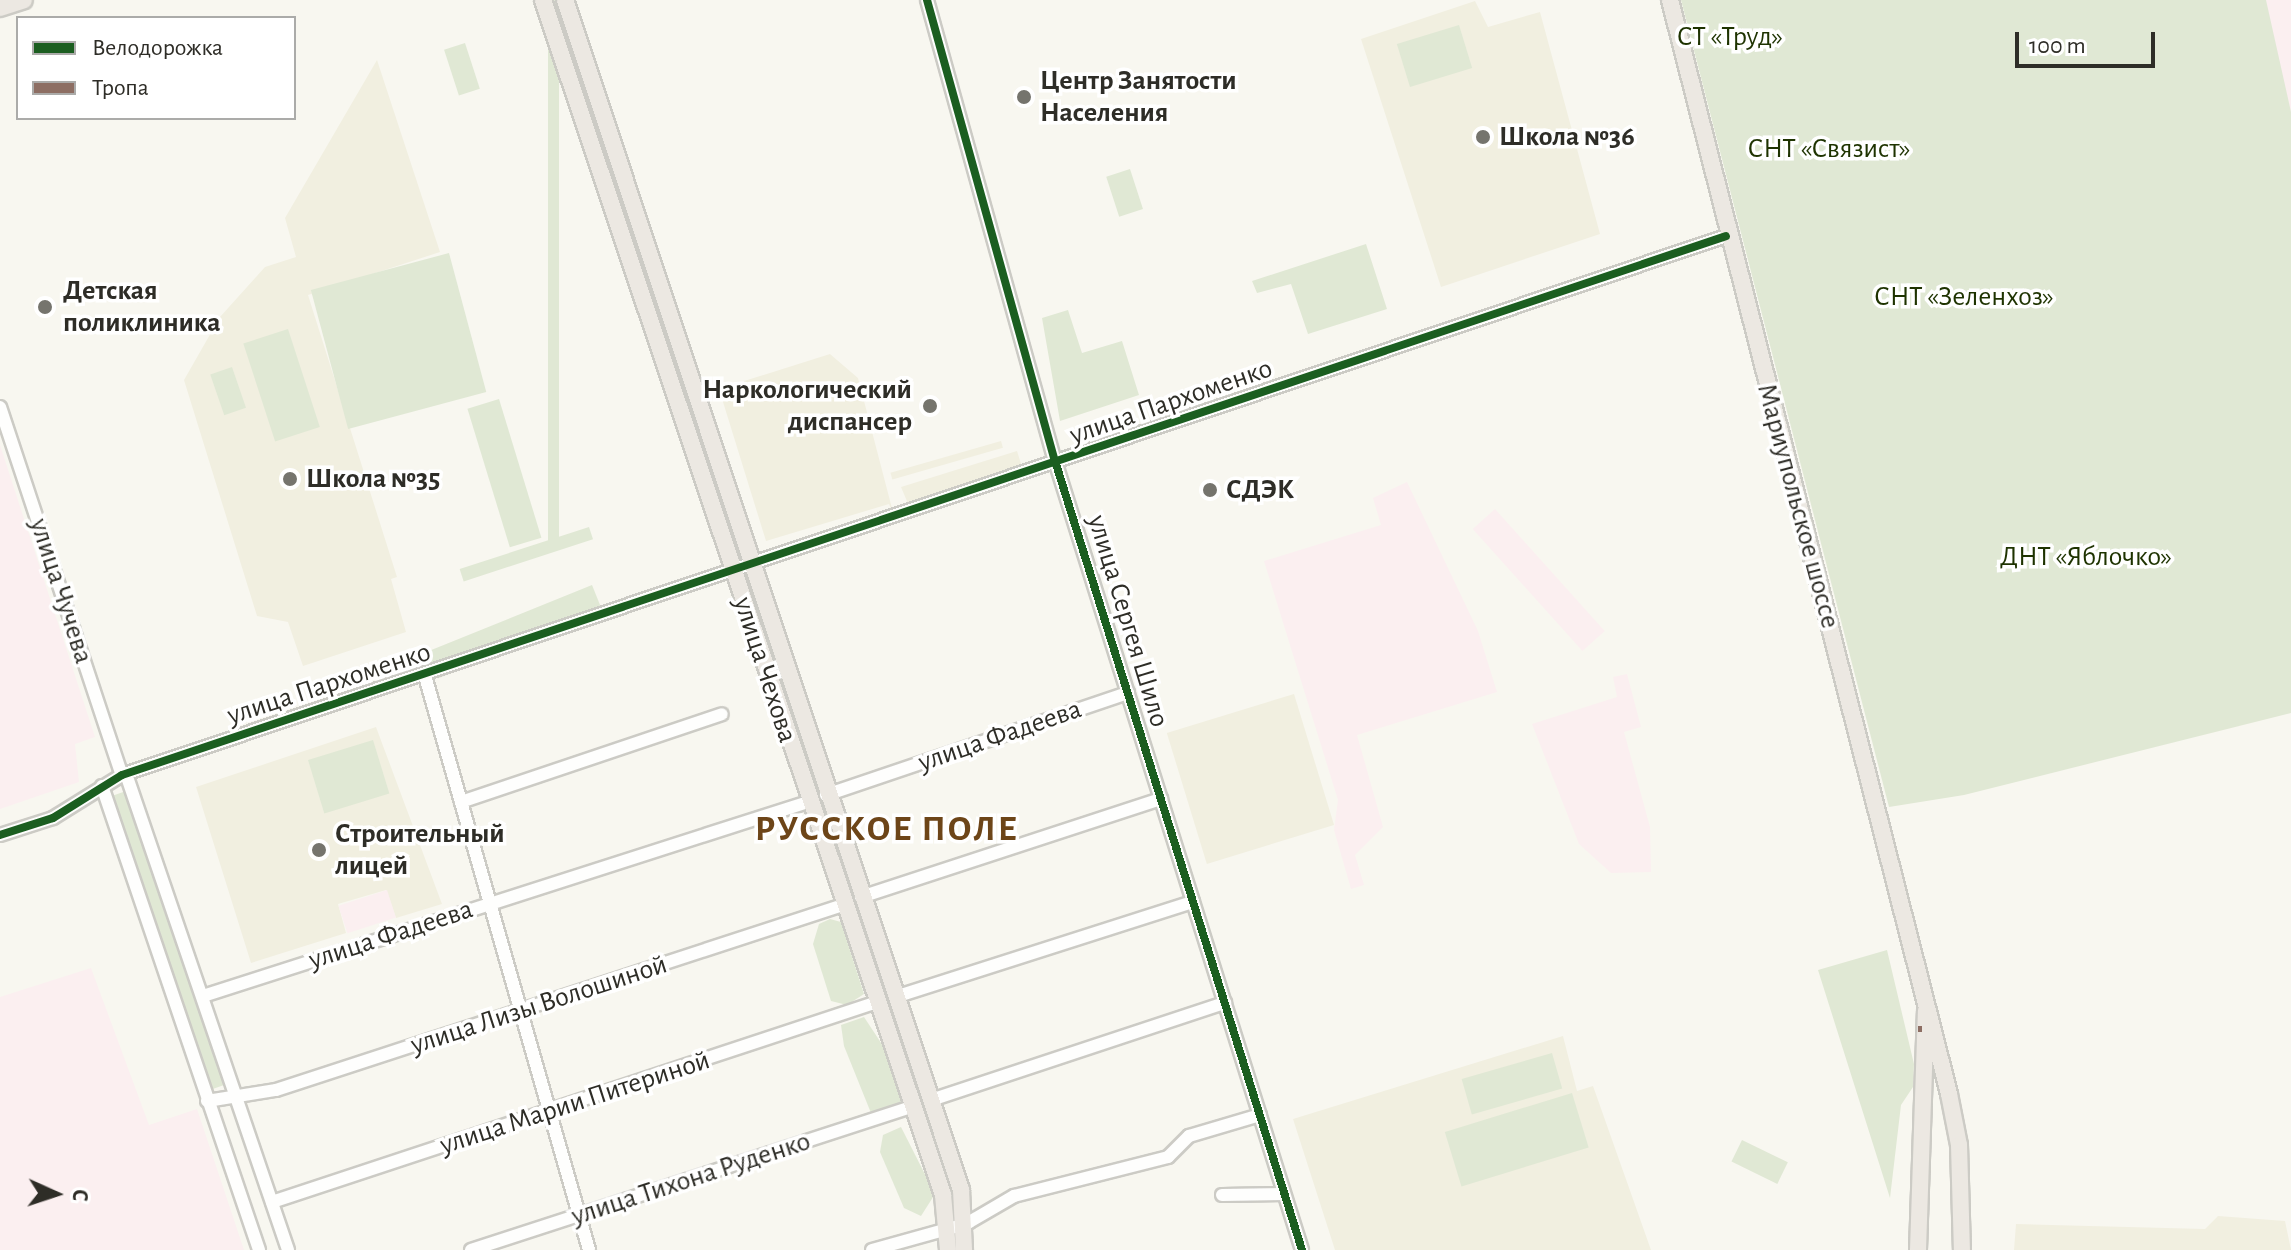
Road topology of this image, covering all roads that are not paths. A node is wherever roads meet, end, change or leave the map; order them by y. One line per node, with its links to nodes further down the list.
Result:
1 (24, 0): 6 (main road)
2 (543, 0): 11 (main road, улица Чехова)
3 (565, 0): 10 (main road, улица Чехова)
4 (927, 0): 9 (street, улица Сергея Шило)
5 (1670, 0): 7 (main road, Мариупольское шоссе)
6 (0, 8)
7 (1726, 236): 9 (street, улица Пархоменко); 31 (main road, Мариупольское шоссе)
8 (0, 407): 15 (street, улица Чучева)
9 (1056, 464): 10 (street, улица Пархоменко); 13 (street, улица Сергея Шило)
10 (752, 569): 11 (street, улица Пархоменко); 17 (main road, улица Чехова)
11 (733, 575): 12 (street, улица Пархоменко); 20 (main road, улица Чехова)
12 (425, 676): 15 (street, улица Пархоменко); 19 (street)
13 (1128, 693): 17 (street, улица Фадеева); 18 (street, улица Сергея Шило)
14 (722, 714): 19 (street)
15 (124, 774): 16 (street, улица Пархоменко); 26 (street, улица Чучева)
16 (102, 786): 21 (street, улица Пархоменко); 34 (street)
17 (826, 795): 20 (main road); 22 (main road, улица Чехова)
18 (1161, 799): 22 (street); 24 (street, улица Сергея Шило)
19 (461, 802): 23 (street)
20 (808, 802): 23 (street, улица Фадеева); 25 (main road, улица Чехова)
21 (0, 835)
22 (861, 897): 27 (main road, улица Чехова)
23 (489, 902): 26 (street, улица Фадеева); 30 (street)
24 (1193, 902): 27 (street); 29 (street, улица Сергея Шило)
25 (843, 905): 28 (main road, улица Чехова); 30 (street, улица Лизы Волошиной)
26 (203, 996): 32 (street, улица Чучева)
27 (895, 997): 33 (main road, улица Чехова)
28 (877, 1002): 35 (main road, улица Чехова); 36 (street, улица Марии Питериной)
29 (1225, 1003): 33 (street); 37 (street, улица Сергея Шило)
30 (521, 1011): 32 (street, улица Лизы Волошиной); 36 (street)
31 (1926, 1011): 51 (main road, Мариупольское шоссе); 52 (main road, Мариупольское шоссе)
32 (232, 1093): 34 (street); 40 (street, улица Чучева)
33 (931, 1100): 42 (main road, улица Чехова)
34 (207, 1101): 43 (street)
35 (912, 1107): 41 (street, улица Тихона Руденко); 42 (main road, улица Чехова)
36 (549, 1112): 40 (street, улица Марии Питериной); 41 (street)
37 (1260, 1115): 38 (street, улица Сергея Шило); 42 (street)
38 (1284, 1194): 39 (street); 50 (street, улица Сергея Шило)
39 (1222, 1195)
40 (272, 1202): 44 (street, улица Чучева)
41 (579, 1215): 45 (street, улица Тихона Руденко); 46 (street)
42 (958, 1226): 47 (street); 48 (main road, улица Чехова); 49 (main road, улица Чехова)
43 (259, 1250)
44 (288, 1250)
45 (471, 1250)
46 (589, 1250)
47 (872, 1250)
48 (948, 1250)
49 (964, 1250)
50 (1302, 1250)
51 (1918, 1250)
52 (1962, 1250)

